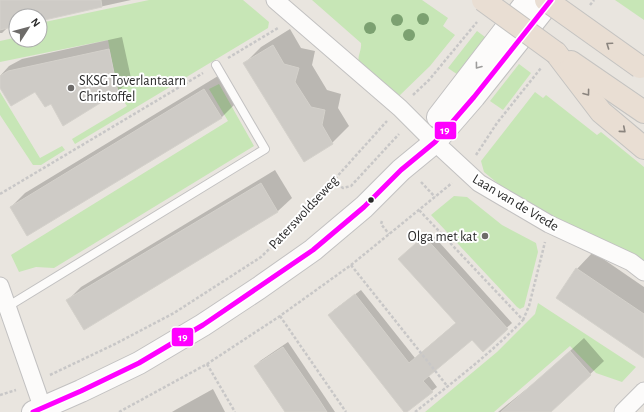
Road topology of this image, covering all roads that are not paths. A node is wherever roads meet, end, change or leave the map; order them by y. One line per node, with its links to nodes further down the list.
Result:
1 (275, 0): 10 (street, Laan van de Vrede)
2 (528, 0): 10 (main road, Paterswoldseweg, one-way to 10)
3 (546, 0): 8 (highway, one-way to 3, bridge)
4 (551, 0): 10 (main road, Paterswoldseweg)
5 (482, 8): 6 (highway, bridge)
6 (556, 53): 9 (highway); 11 (highway, one-way to 11)
7 (216, 65): 14 (lane)
8 (642, 68)
9 (644, 112)
10 (430, 138): 12 (street, Laan van de Vrede); 16 (main road, Paterswoldseweg)
11 (644, 148)
12 (644, 272)
13 (0, 286): 14 (street)
14 (3, 308): 16 (street)
15 (644, 391): 17 (street)
16 (40, 411)
17 (623, 412)

